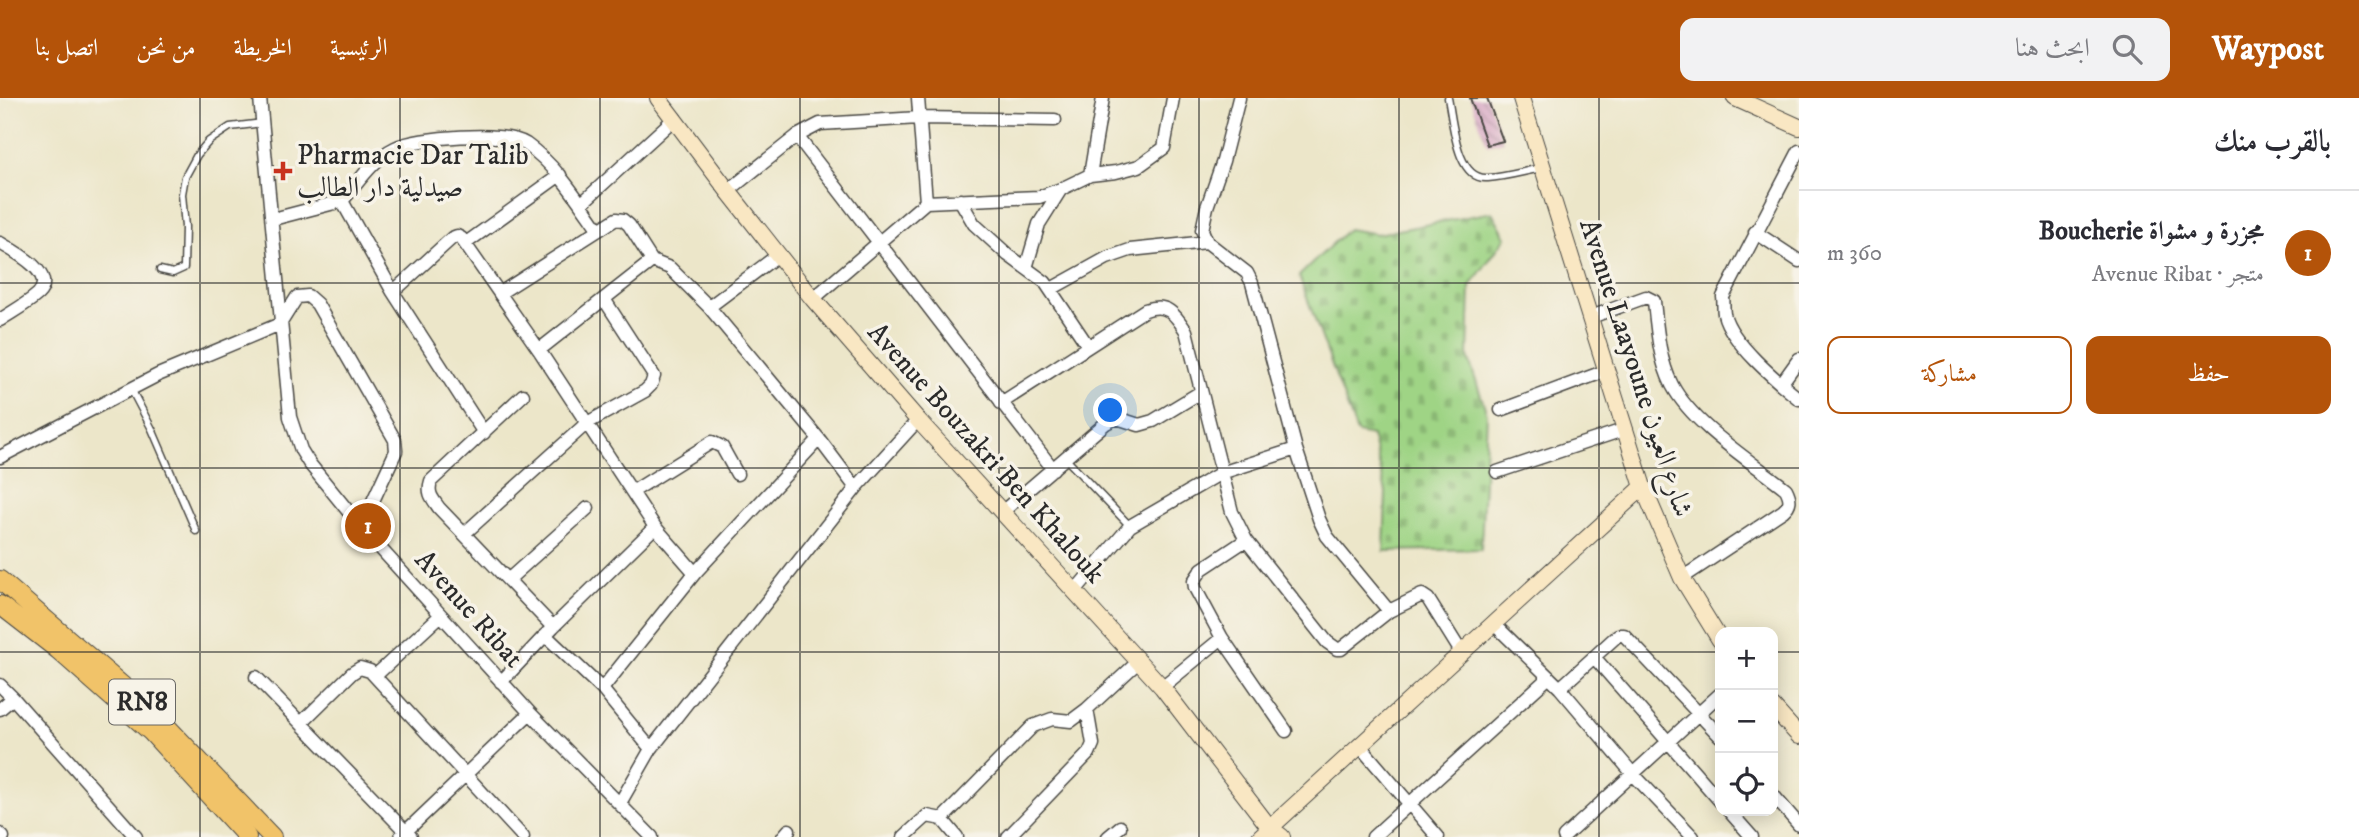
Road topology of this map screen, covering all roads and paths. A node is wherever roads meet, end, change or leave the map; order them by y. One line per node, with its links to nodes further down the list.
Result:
1 (260, 98): 13 (street, Avenue Ribat)
2 (658, 98): 10 (street, Avenue Bouzakri Ben Khalouk)
3 (918, 98): 11 (street)
4 (1103, 98): 19 (street)
5 (1173, 98): 19 (street)
6 (1239, 98): 29 (street)
7 (1448, 98): 17 (lane)
8 (1735, 98): 14 (street)
9 (1523, 100): 17 (street, Avenue Laayoune شارع العيون)
10 (675, 118): 21 (street, Avenue Bouzakri Ben Khalouk); 25 (street)
11 (919, 118): 12 (street); 15 (street); 24 (street)
12 (1055, 120)
13 (263, 123): 26 (street, Avenue Ribat); 37 (lane)
14 (1799, 128)
15 (797, 136): 21 (street); 32 (street)
16 (1799, 151): 28 (street)
17 (1544, 167): 44 (street, Avenue Laayoune شارع العيون)
18 (560, 175): 23 (street); 25 (street); 31 (street)
19 (1090, 175): 20 (street)
20 (1061, 189): 22 (street); 36 (street)
21 (727, 191): 33 (street, Avenue Bouzakri Ben Khalouk)
22 (960, 200): 24 (street); 36 (street)
23 (342, 201): 26 (street); 39 (street)
24 (926, 202): 32 (street)
25 (581, 204): 27 (street)
26 (273, 219): 46 (street, Avenue Ribat)
27 (598, 230): 34 (street); 40 (street)
28 (1755, 233): 35 (street); 51 (street)
29 (1207, 242): 38 (street); 63 (street)
30 (0, 243): 45 (street)
31 (466, 243): 39 (street); 40 (street)
32 (880, 244): 42 (street); 56 (street)
33 (778, 255): 42 (street, Avenue Bouzakri Ben Khalouk); 43 (street)
34 (652, 261): 41 (street); 43 (street)
35 (1799, 261)
36 (1026, 268): 38 (street)
37 (160, 270)
38 (1051, 289): 47 (street)
39 (393, 292): 61 (street)
40 (500, 293): 48 (street)
41 (604, 299): 48 (street); 59 (street)
42 (813, 299): 58 (street, Avenue Bouzakri Ben Khalouk)
43 (709, 307): 62 (street)
44 (1591, 317): 50 (street, Avenue Laayoune شارع العيون); 73 (street)
45 (0, 320)
46 (280, 324): 52 (street); 77 (street, Avenue Ribat); 77 (street)
47 (1088, 346): 53 (street); 56 (street)
48 (539, 350): 59 (street)
49 (1799, 359): 51 (street)
50 (1608, 370): 57 (street); 60 (street, Avenue Laayoune شارع العيون)
51 (1781, 384): 55 (street)
52 (131, 389): 64 (street); 79 (lane)
53 (1201, 392): 65 (street); 68 (street)
54 (523, 394): 61 (street)
55 (1799, 399)
56 (1001, 402): 66 (street)
57 (1501, 410)
58 (918, 420): 71 (street); 75 (street, Avenue Bouzakri Ben Khalouk)
59 (587, 423): 72 (street); 80 (street)
60 (1626, 429): 67 (street); 70 (street, Avenue Laayoune شارع العيون)
61 (484, 433): 80 (street)
62 (818, 439): 71 (street); 82 (street)
63 (1296, 449): 68 (street); 88 (street)
64 (0, 457)
65 (1066, 459): 66 (street); 76 (lane)
66 (1053, 470): 75 (street)
67 (1497, 472)
68 (1221, 473): 76 (street); 81 (street)
69 (737, 474): 72 (street)
70 (1643, 487): 83 (street, Avenue Laayoune شارع العيون); 90 (street)
71 (856, 488): 118 (street)
72 (632, 492): 78 (street)
73 (1795, 500): 83 (street)
74 (588, 508): 85 (street)
75 (1002, 512): 86 (street, Avenue Bouzakri Ben Khalouk)
76 (1130, 526): 86 (street)
77 (360, 527): 89 (street, Avenue Ribat)
78 (655, 527): 82 (street); 91 (street)
79 (196, 531)
80 (465, 533): 85 (street)
81 (1246, 540): 88 (street); 93 (street)
82 (695, 573): 104 (street)
83 (1682, 578): 92 (street, Avenue Laayoune شارع العيون)
84 (0, 580): 133 (main road, RN8)
85 (508, 580): 91 (street)
86 (1074, 592): 96 (street, Avenue Bouzakri Ben Khalouk)
87 (0, 605): 132 (main road, RN8)
88 (1390, 611): 94 (street)
89 (441, 615): 97 (street); 100 (street, Avenue Ribat)
90 (1493, 623): 94 (street); 99 (street)
91 (549, 631): 100 (street); 104 (street)
92 (1715, 632)
93 (1222, 638): 102 (street); 113 (street)
94 (1461, 652): 117 (street)
95 (1594, 656): 103 (street); 110 (street); 116 (street)
96 (1138, 662): 102 (street, Avenue Bouzakri Ben Khalouk); 108 (street)
97 (375, 676): 112 (street); 119 (street)
98 (256, 677): 112 (street)
99 (1549, 677): 103 (street); 124 (street)
100 (501, 682): 109 (street, Avenue Ribat)
101 (0, 685): 105 (street)
102 (1162, 687): 129 (street, Avenue Bouzakri Ben Khalouk)
103 (1560, 688): 120 (street)
104 (602, 689): 118 (street)
105 (13, 698): 107 (street); 131 (street)
106 (1715, 699): 110 (street)
107 (0, 709)
108 (1087, 709): 126 (street); 138 (street)
109 (530, 713): 119 (street); 123 (street, Avenue Ribat)
110 (1699, 713): 114 (street); 116 (street)
111 (1778, 713): 115 (street)
112 (301, 723): 130 (street)
113 (1286, 731)
114 (1715, 731)
115 (1799, 736)
116 (1668, 742): 120 (street); 121 (street)
117 (1359, 745): 124 (street); 129 (street)
118 (651, 749): 123 (street)
119 (467, 774): 130 (street); 134 (street)
120 (1633, 774): 142 (street); 143 (street)
121 (1715, 795)
122 (1778, 801): 127 (street)
123 (620, 803): 135 (street, Avenue Ribat)
124 (1410, 805): 140 (street); 141 (street)
125 (1733, 816): 144 (street)
126 (942, 819): 136 (street); 137 (street)
127 (1799, 825)
128 (1120, 827): 139 (street)
129 (1270, 834)
130 (406, 835)
131 (136, 837)
132 (247, 837)
133 (272, 837)
134 (523, 837)
135 (652, 837)
136 (904, 837)
137 (957, 837)
138 (1008, 837)
139 (1108, 837)
140 (1373, 837)
141 (1438, 837)
142 (1564, 837)
143 (1693, 837)
144 (1752, 837)

